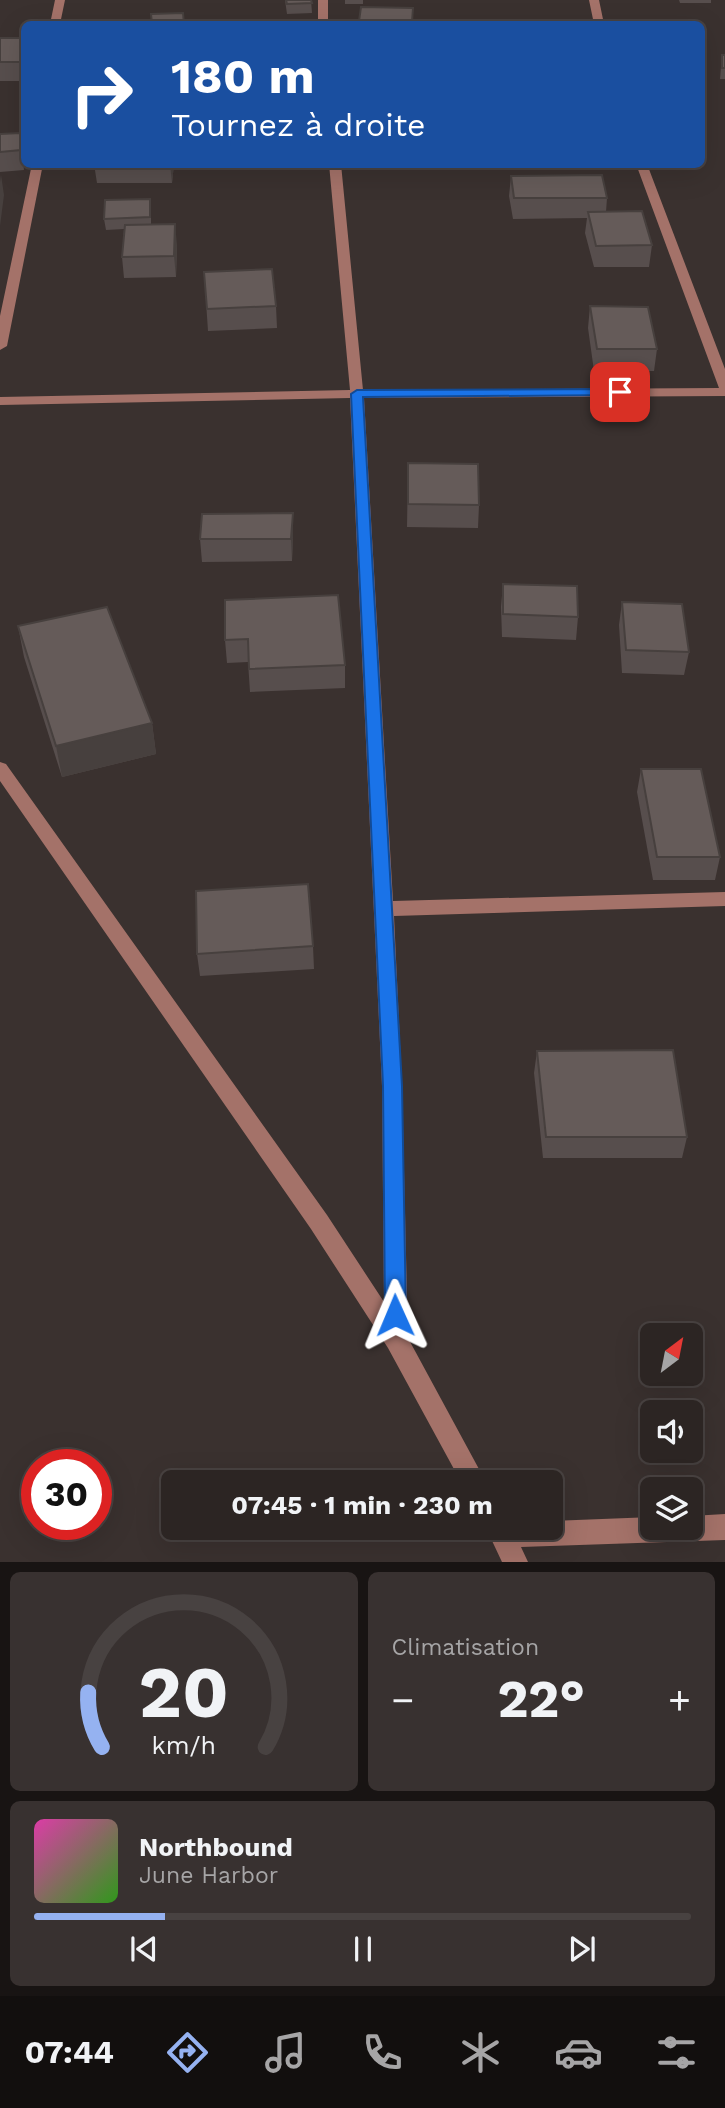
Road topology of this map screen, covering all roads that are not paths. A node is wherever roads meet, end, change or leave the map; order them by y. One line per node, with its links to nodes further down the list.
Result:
1 (61, 0): 4 (street)
2 (323, 0): 5 (street)
3 (594, 0): 6 (street)
4 (56, 21)
5 (323, 21)
6 (598, 21)
7 (37, 168): 10 (street)
8 (335, 168): 12 (street)
9 (642, 168): 11 (street)
10 (0, 346)
11 (725, 389): 12 (street)
12 (357, 394): 13 (street); 16 (street)
13 (0, 401)
14 (0, 768): 17 (street)
15 (725, 899): 16 (street)
16 (384, 909): 17 (street)
17 (396, 1340): 18 (street)
18 (467, 1470)
19 (725, 1527): 20 (street)
20 (563, 1530)
21 (504, 1540): 22 (street)
22 (515, 1562)

